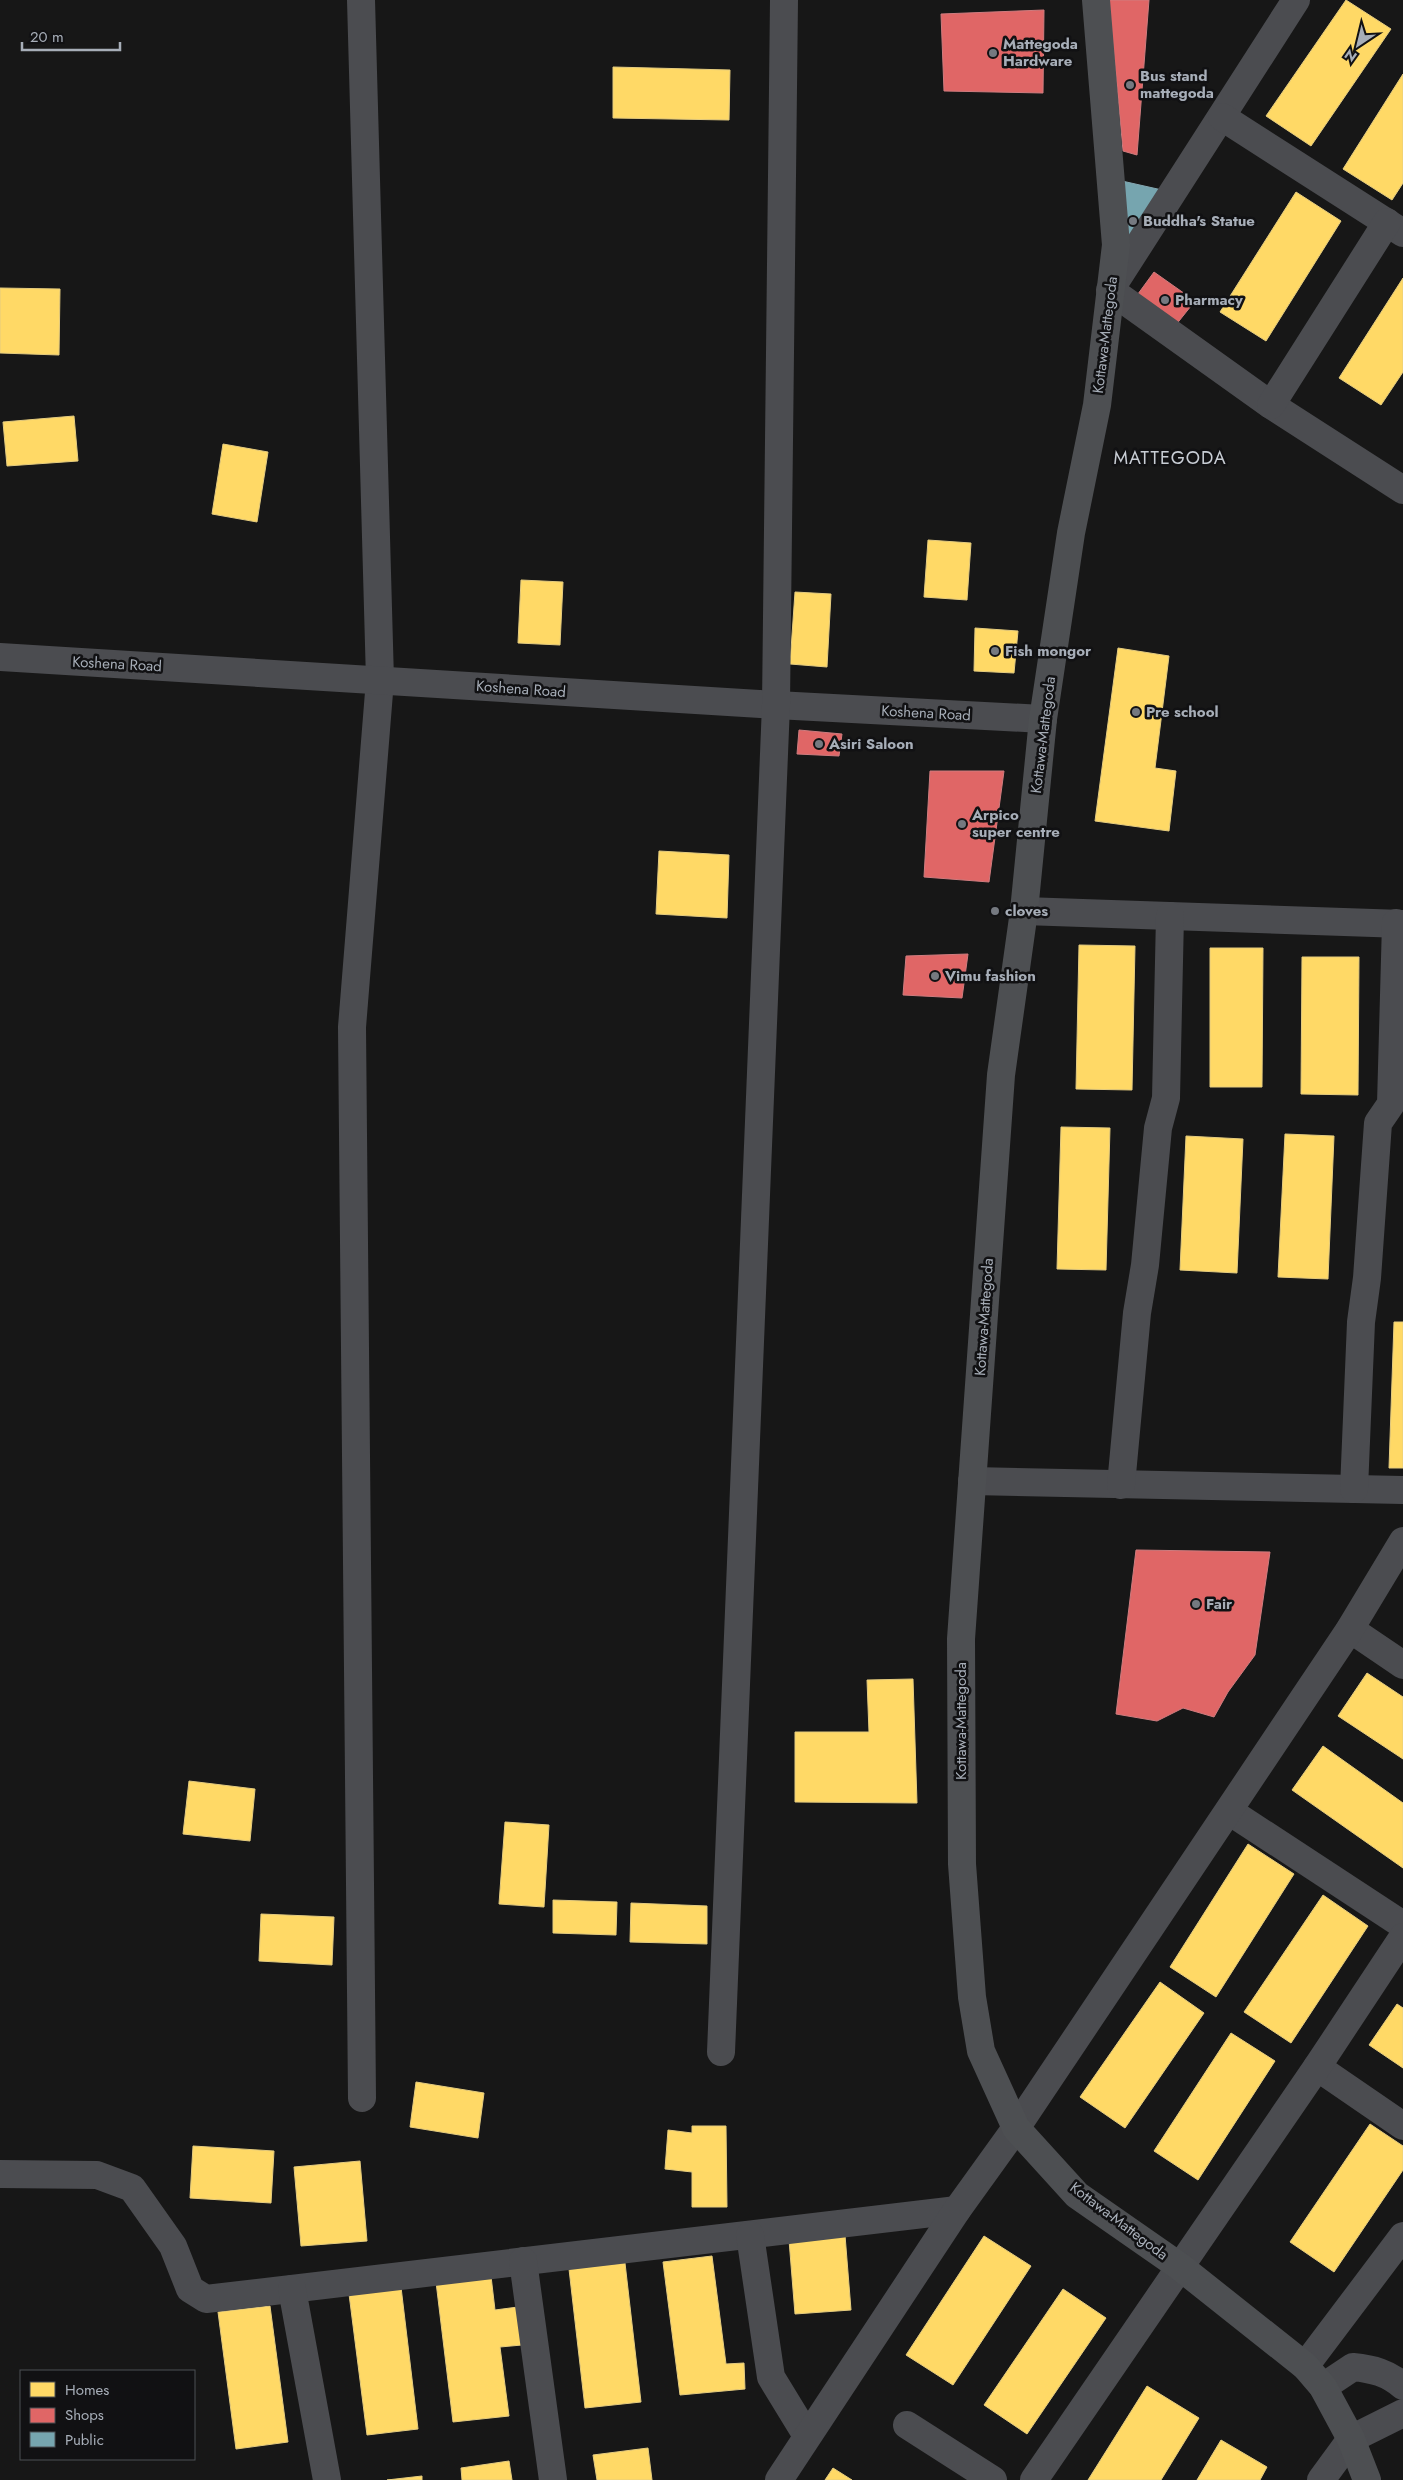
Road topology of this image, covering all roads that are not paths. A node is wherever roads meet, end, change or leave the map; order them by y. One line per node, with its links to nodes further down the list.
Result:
1 (360, 0): 11 (street)
2 (784, 0): 12 (street)
3 (1096, 0): 7 (main road, Kottawa-Mattegoda)
4 (1296, 0): 5 (street)
5 (1222, 117): 6 (street); 7 (street)
6 (1395, 227): 8 (street)
7 (1110, 290): 8 (street); 13 (main road, Kottawa-Mattegoda)
8 (1271, 405): 9 (street)
9 (1403, 490)
10 (0, 658): 11 (street, Koshena Road)
11 (380, 680): 12 (street, Koshena Road); 29 (street)
12 (776, 705): 13 (street, Koshena Road); 27 (street)
13 (1043, 720): 14 (main road, Kottawa-Mattegoda)
14 (1024, 911): 15 (street); 17 (main road, Kottawa-Mattegoda)
15 (1170, 916): 16 (street); 18 (street)
16 (1399, 924): 19 (street)
17 (972, 1481): 18 (street); 31 (main road, Kottawa-Mattegoda)
18 (1121, 1485): 19 (street)
19 (1354, 1489): 20 (street)
20 (1403, 1490)
21 (1403, 1541): 22 (street)
22 (1350, 1629): 23 (street); 24 (street)
23 (1403, 1665)
24 (1229, 1811): 25 (street); 31 (street)
25 (1403, 1925)
26 (1403, 1937): 28 (street)
27 (721, 2052)
28 (1317, 2067): 30 (street); 37 (street)
29 (362, 2098)
30 (1403, 2126)
31 (1016, 2128): 33 (street); 37 (main road, Kottawa-Mattegoda)
32 (0, 2174): 38 (street)
33 (957, 2210): 34 (street); 44 (street)
34 (750, 2234): 36 (street); 44 (street)
35 (1403, 2236): 39 (street)
36 (523, 2261): 38 (street); 47 (street)
37 (1180, 2266): 39 (main road, Kottawa-Mattegoda); 50 (street)
38 (292, 2288): 46 (street)
39 (1305, 2366): 41 (main road, Kottawa-Mattegoda)
40 (1403, 2386): 41 (street)
41 (1323, 2387): 45 (main road, Kottawa-Mattegoda)
42 (1403, 2413): 45 (street)
43 (907, 2425): 49 (street)
44 (807, 2436): 48 (street)
45 (1352, 2439): 51 (street); 52 (main road, Kottawa-Mattegoda)
46 (327, 2480)
47 (553, 2480)
48 (779, 2480)
49 (993, 2480)
50 (1034, 2480)
51 (1321, 2480)
52 (1367, 2480)

